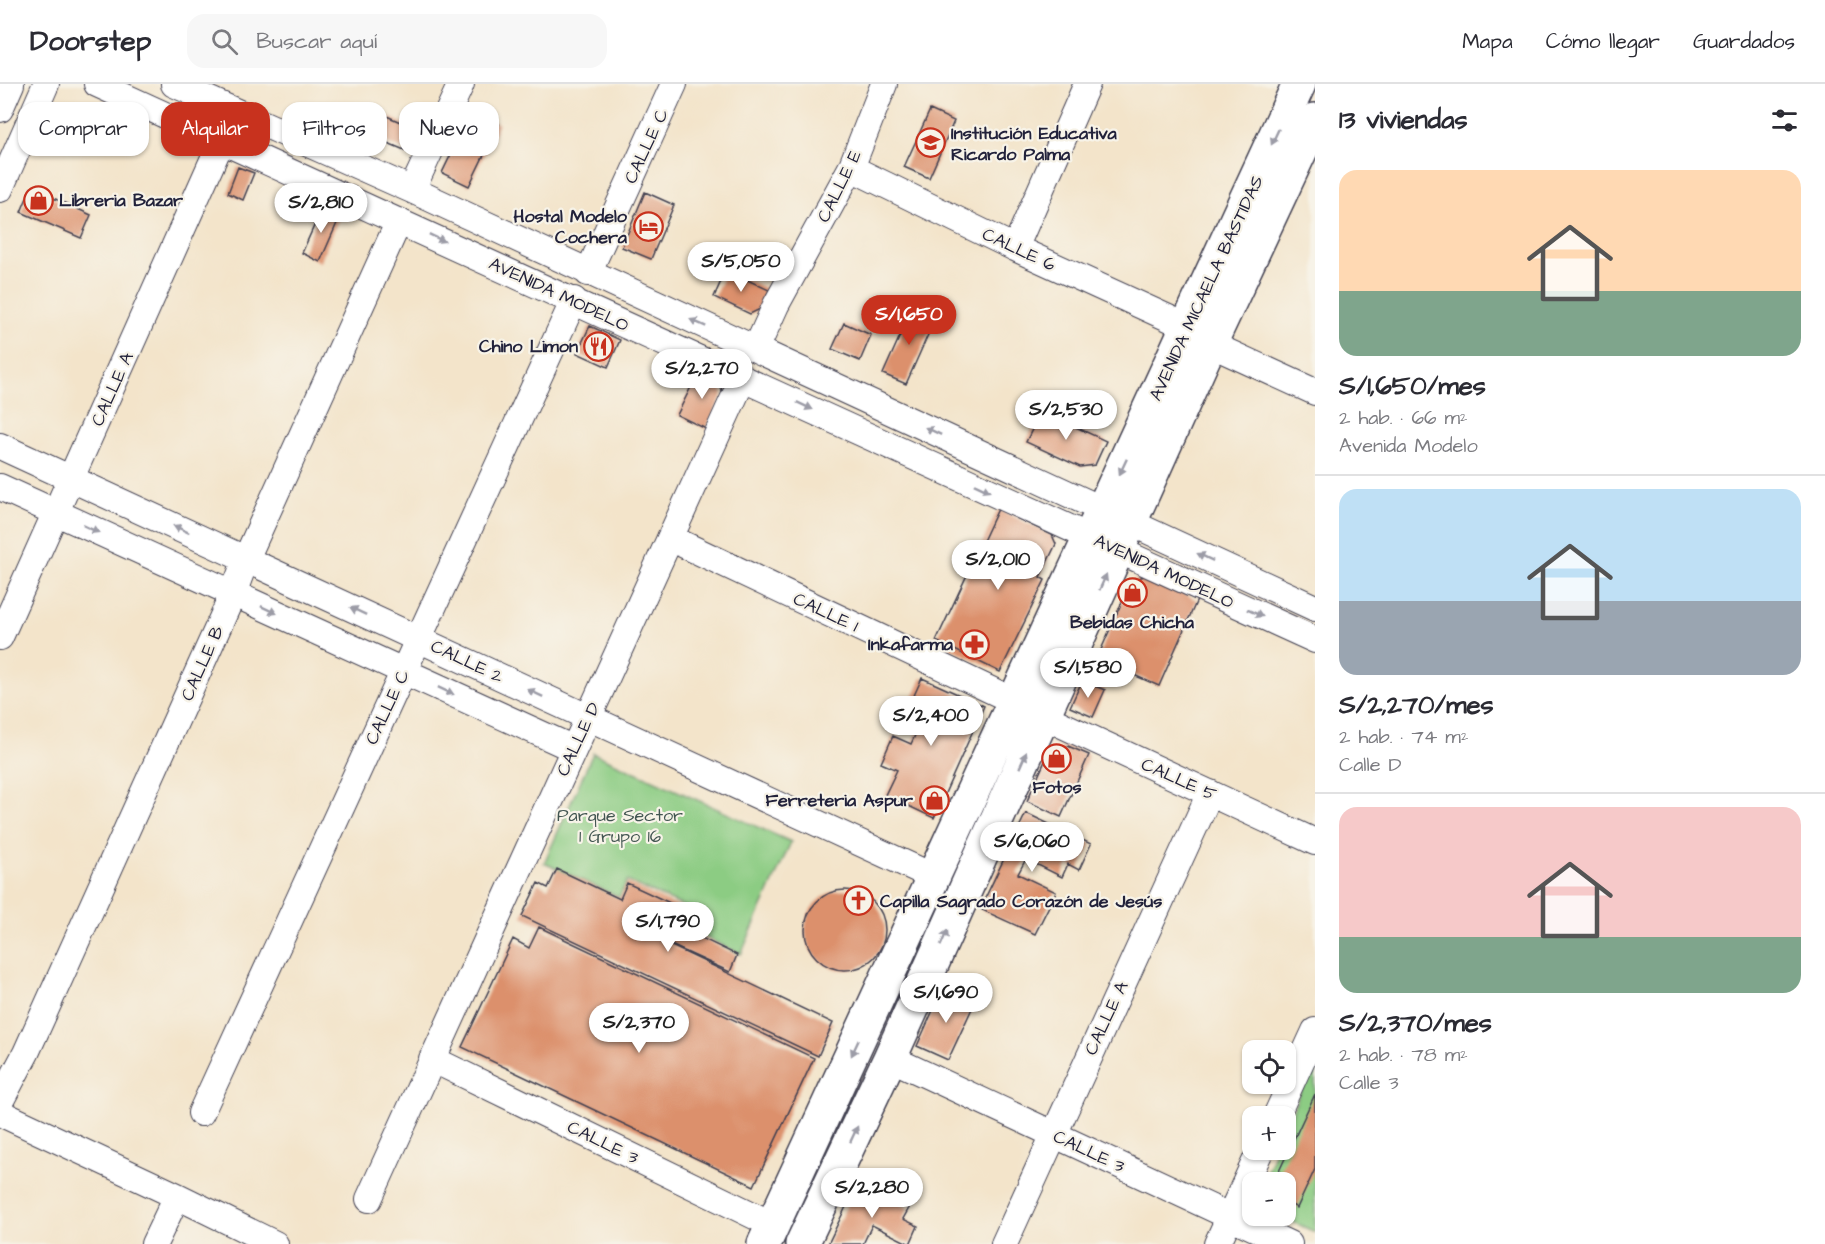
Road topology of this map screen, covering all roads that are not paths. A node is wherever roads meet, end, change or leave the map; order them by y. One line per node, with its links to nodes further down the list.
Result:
1 (11, 84): 10 (street)
2 (46, 84): 16 (street)
3 (96, 84): 11 (street, AVENIDA MODELO)
4 (174, 84): 17 (street, AVENIDA MODELO)
5 (461, 84): 17 (street)
6 (674, 84): 20 (street, CALLE C)
7 (884, 84): 15 (street, CALLE E)
8 (1087, 84): 19 (street)
9 (1299, 84): 22 (main road, AVENIDA MICAELA BASTIDAS, one-way to 22)
10 (0, 108)
11 (161, 113)
12 (1315, 120): 22 (main road, AVENIDA MICAELA BASTIDAS)
13 (215, 156): 27 (street, CALLE A)
14 (257, 156): 18 (street, AVENIDA MODELO)
15 (851, 168): 19 (street, CALLE 6); 23 (street, CALLE E)
16 (0, 189)
17 (412, 190): 20 (street, AVENIDA MODELO)
18 (399, 221): 21 (street, AVENIDA MODELO, one-way to 21); 32 (street, CALLE B)
19 (1015, 248): 22 (street, CALLE 6)
20 (588, 273): 23 (street, AVENIDA MODELO, one-way to 20)
21 (574, 300): 24 (street, AVENIDA MODELO); 36 (street, CALLE C)
22 (1199, 336): 25 (street); 30 (main road, AVENIDA MICAELA BASTIDAS)
23 (756, 349): 30 (street, AVENIDA MODELO, one-way to 23)
24 (743, 378): 30 (street, AVENIDA MODELO, one-way to 30); 31 (street, CALLE D)
25 (1315, 392)
26 (0, 446): 27 (street, CALLE 2)
27 (72, 479): 29 (street, CALLE A); 32 (street, CALLE 2, one-way to 27)
28 (0, 487): 29 (street, CALLE 2)
29 (56, 513): 33 (street, CALLE 2, one-way to 33); 35 (street, CALLE A)
30 (1110, 530): 34 (street, AVENIDA MODELO, one-way to 30); 37 (street, AVENIDA MODELO, one-way to 37); 39 (main road, AVENIDA MICAELA BASTIDAS); 40 (main road, AVENIDA MICAELA BASTIDAS, one-way to 30)
31 (670, 538): 39 (street, CALLE 1); 41 (street, CALLE D)
32 (246, 559): 33 (street, CALLE B); 36 (street, CALLE 2, one-way to 32)
33 (233, 594): 38 (street, CALLE 2, one-way to 38); 49 (street, CALLE B)
34 (1315, 608)
35 (0, 637)
36 (418, 639): 38 (street, CALLE C); 41 (street, CALLE 2, one-way to 36)
37 (1315, 640)
38 (403, 671): 42 (street, CALLE 2, one-way to 42); 52 (street, CALLE C)
39 (1014, 701): 45 (main road, AVENIDA MICAELA BASTIDAS)
40 (1042, 716): 43 (street, CALLE 5); 47 (main road, AVENIDA MICAELA BASTIDAS, one-way to 40)
41 (588, 717): 42 (street, CALLE D); 45 (street, CALLE 2)
42 (574, 749): 48 (street, CALLE D)
43 (1210, 793): 44 (street, CALLE 5); 53 (street, CALLE A)
44 (1315, 842)
45 (934, 877): 58 (main road, AVENIDA MICAELA BASTIDAS, one-way to 58)
46 (1313, 1041): 50 (street)
47 (890, 1058): 53 (street, CALLE 3); 61 (main road, AVENIDA MICAELA BASTIDAS, one-way to 47)
48 (432, 1059): 56 (street, CALLE D); 58 (street, CALLE 3)
49 (0, 1102)
50 (1281, 1106)
51 (0, 1113): 55 (street)
52 (201, 1113)
53 (1053, 1134): 57 (street, CALLE 3); 62 (street, CALLE A)
54 (1256, 1160): 57 (street)
55 (177, 1196): 59 (street); 60 (street)
56 (369, 1199)
57 (1230, 1216): 63 (street); 64 (street, CALLE 3)
58 (768, 1234)
59 (154, 1244)
60 (275, 1244)
61 (802, 1244)
62 (1004, 1244)
63 (1217, 1244)
64 (1289, 1244)

